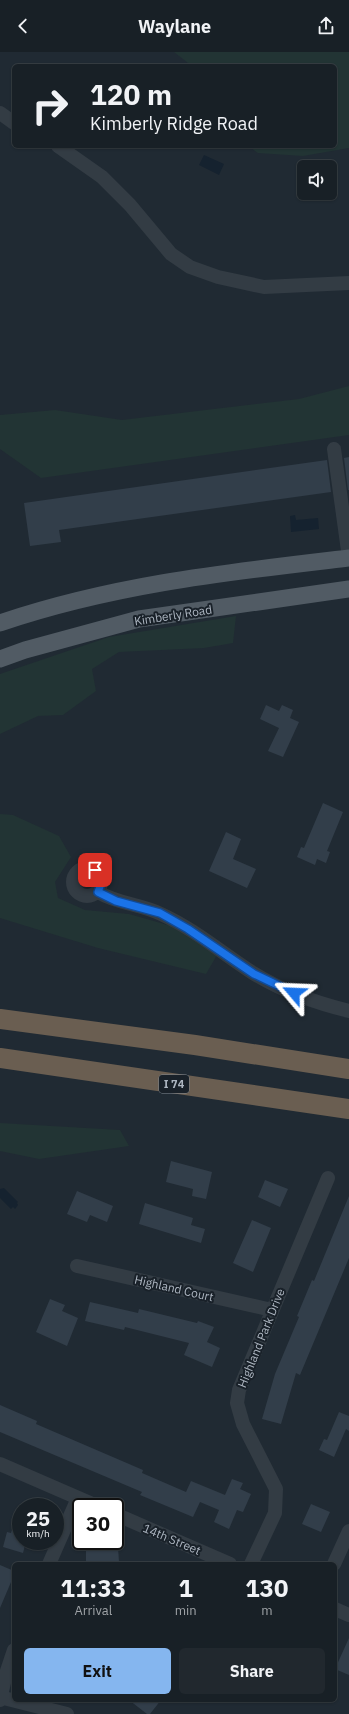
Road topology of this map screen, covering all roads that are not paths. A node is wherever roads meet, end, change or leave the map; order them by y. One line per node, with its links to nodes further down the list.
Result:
1 (0, 113): 2 (street)
2 (12, 122)
3 (61, 148): 4 (street)
4 (349, 283)
5 (334, 449): 6 (street)
6 (349, 558): 8 (main road)
7 (349, 589): 9 (main road, Kimberly Road)
8 (0, 623)
9 (0, 659)
10 (98, 892): 11 (street)
11 (349, 1011)
12 (0, 1019): 14 (highway)
13 (0, 1058): 15 (highway, I 74)
14 (349, 1069)
15 (349, 1109)
16 (328, 1178): 18 (street, Highland Park Drive)
17 (77, 1266): 18 (street, Highland Court)
18 (272, 1310): 26 (street, Highland Park Drive)
19 (0, 1464): 20 (street)
20 (78, 1498)
21 (72, 1512): 24 (street)
22 (124, 1518): 25 (street, 14th Street)
23 (349, 1531): 27 (street)
24 (51, 1562)
25 (225, 1562)
26 (252, 1562)
27 (335, 1562)
28 (337, 1610): 29 (street)
29 (349, 1615)
30 (12, 1656): 31 (street)
31 (0, 1698): 32 (street)
32 (12, 1701)
33 (17, 1702): 34 (street)
34 (67, 1714)

